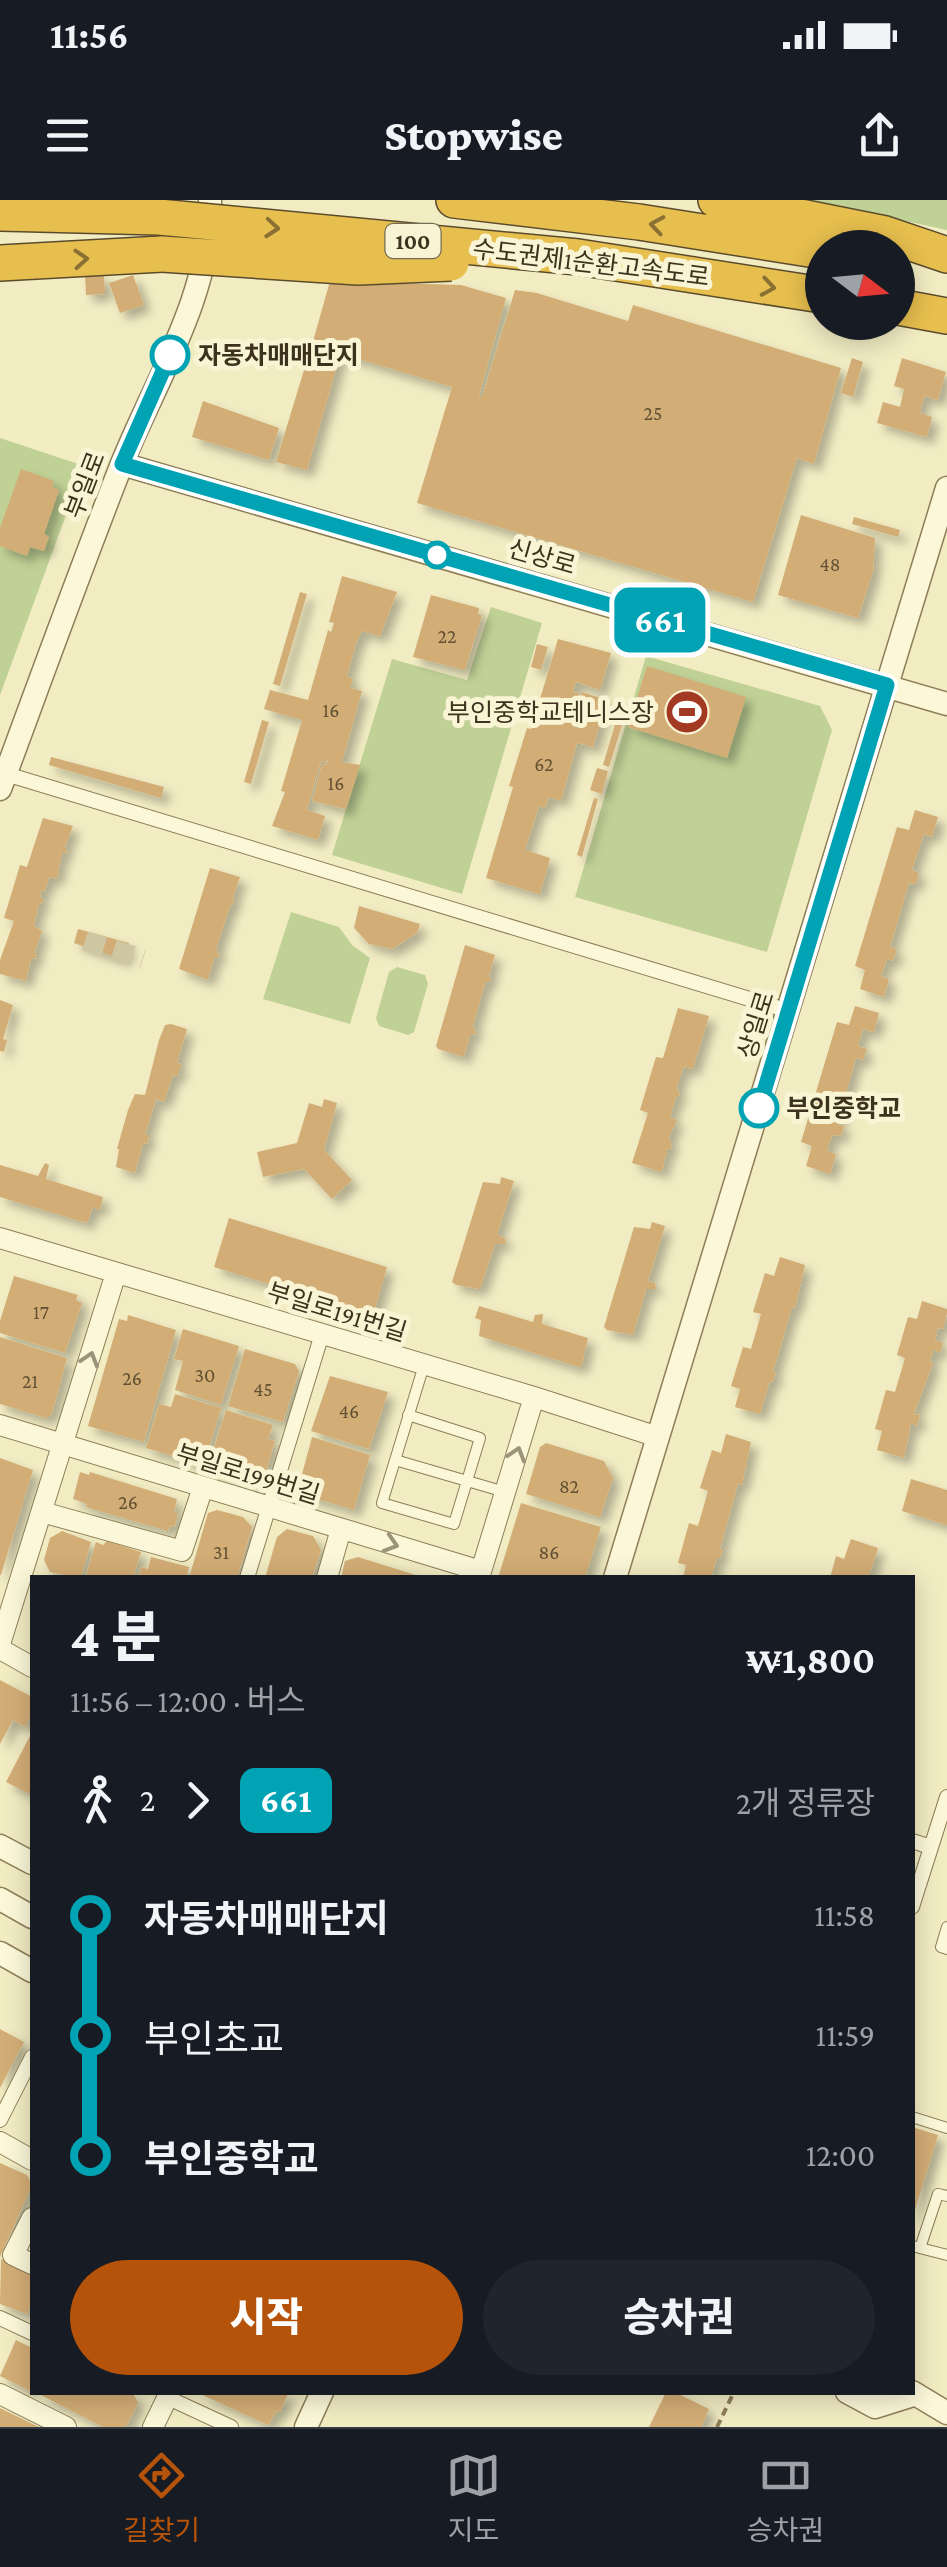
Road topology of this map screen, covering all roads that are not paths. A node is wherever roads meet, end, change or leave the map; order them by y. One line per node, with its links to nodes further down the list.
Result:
1 (210, 200): 14 (street, 부일로)
2 (454, 200): 5 (highway, 수도권제1순환고속도로 / 100, one-way to 2)
3 (716, 200): 6 (highway)
4 (0, 212): 7 (highway, 수도권제1순환고속도로 / 100, one-way to 7, bridge)
5 (805, 248)
6 (947, 255)
7 (578, 257): 8 (highway, one-way to 7, bridge); 11 (highway, 수도권제1순환고속도로 / 100, one-way to 11, bridge)
8 (0, 264)
9 (915, 266): 10 (highway)
10 (947, 271)
11 (805, 292)
12 (915, 310): 13 (highway)
13 (947, 316)
14 (122, 464): 16 (street, 신상로); 18 (street, 부일로)
15 (947, 488): 16 (street, 상일로)
16 (887, 685): 17 (street, 신상로); 19 (street, 상일로)
17 (947, 704)
18 (3, 782): 19 (street)
19 (789, 1011): 27 (street, 상일로)
20 (0, 1238): 21 (street, 부일로191번길)
21 (116, 1273): 22 (street, 부일로191번길); 28 (street, one-way to 21)
22 (322, 1334): 23 (street, 부일로191번길); 33 (street)
23 (424, 1364): 24 (street, 부일로191번길); 25 (lane)
24 (534, 1397): 27 (street, 부일로191번길); 32 (street, one-way to 24)
25 (408, 1415): 29 (lane); 30 (lane)
26 (0, 1425): 28 (street, 부일로199번길)
27 (658, 1437): 39 (street, 상일로)
28 (63, 1444): 31 (street, 부일로199번길); 34 (street)
29 (395, 1460): 30 (lane); 30 (lane)
30 (467, 1482): 32 (lane)
31 (203, 1487): 33 (street, 부일로199번길); 34 (street)
32 (505, 1492): 36 (street)
33 (269, 1507): 35 (street, 부일로199번길); 37 (street)
34 (42, 1512): 40 (street)
35 (342, 1528): 36 (street, 부일로199번길, one-way to 36); 38 (street)
36 (480, 1574)
37 (248, 1575)
38 (327, 1575)
39 (616, 1575)
40 (27, 1577): 41 (street)
41 (0, 1647): 42 (street)
42 (30, 1666)
43 (947, 1796): 46 (street)
44 (915, 1842): 46 (street)
45 (0, 1846): 47 (street)
46 (931, 1847): 48 (street)
47 (30, 1862)
48 (915, 1898)
49 (0, 1899): 50 (street)
50 (30, 1915)
51 (947, 1927): 52 (lane)
52 (947, 1948)
53 (0, 1953): 54 (street)
54 (30, 1970)
55 (30, 2061): 57 (street)
56 (915, 2118): 58 (lane)
57 (0, 2120)
58 (947, 2128)
59 (0, 2142): 60 (street)
60 (30, 2159)
61 (947, 2196): 63 (lane)
62 (30, 2222): 65 (street)
63 (916, 2247): 64 (lane)
64 (947, 2255)
65 (30, 2263)
66 (0, 2318): 67 (street)
67 (30, 2332)
68 (0, 2394): 75 (street)
69 (915, 2394): 74 (street)
70 (321, 2395): 78 (street)
71 (853, 2395): 72 (street)
72 (908, 2395)
73 (174, 2397): 76 (street); 77 (street)
74 (947, 2413)
75 (66, 2427)
76 (153, 2427)
77 (232, 2427)
78 (306, 2427)

